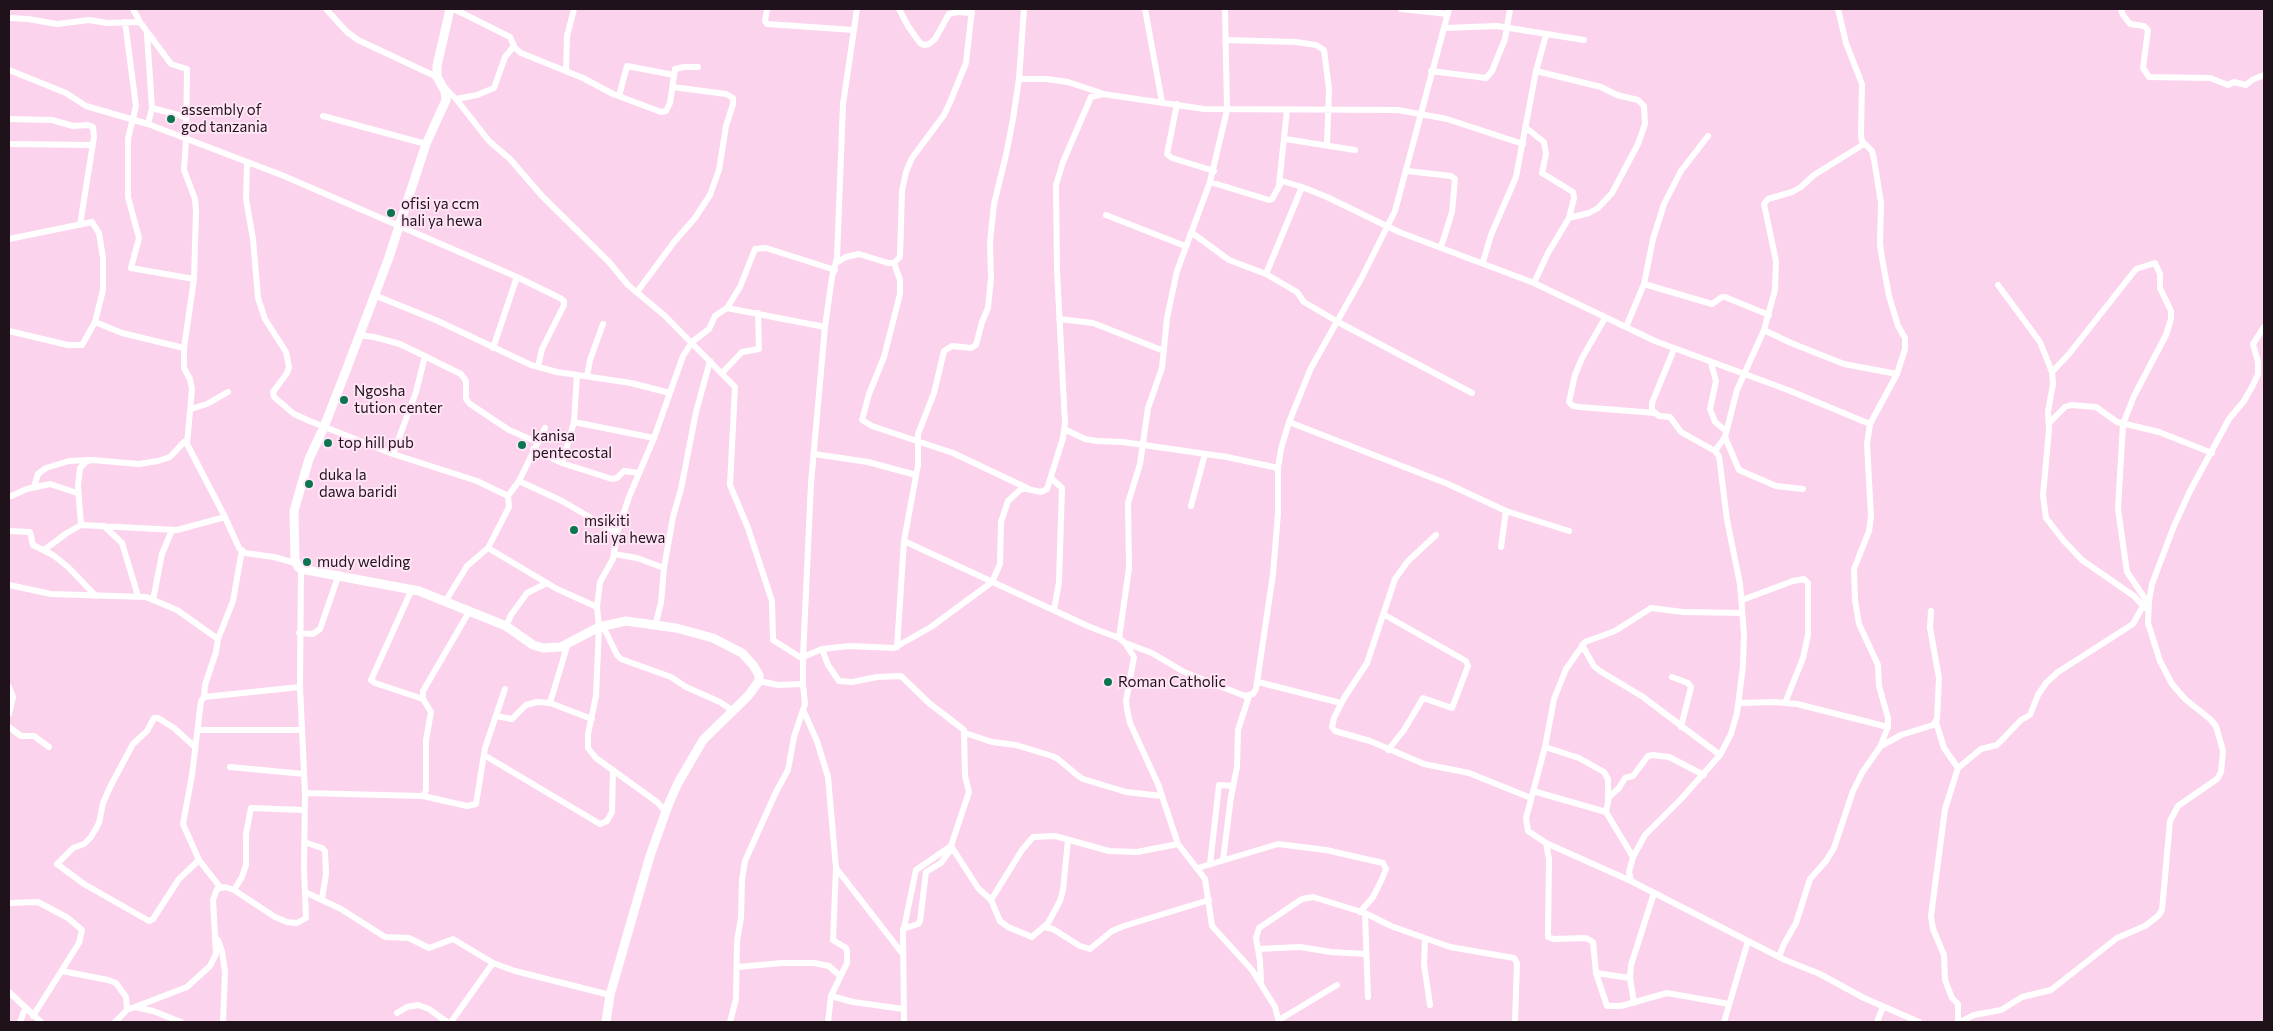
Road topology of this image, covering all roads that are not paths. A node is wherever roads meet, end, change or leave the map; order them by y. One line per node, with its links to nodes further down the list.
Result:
1 (133, 9): 19 (street)
2 (326, 9): 36 (street)
3 (452, 9): 27 (street); 36 (street)
4 (574, 9): 30 (street)
5 (766, 9): 22 (street)
6 (857, 9): 22 (street)
7 (899, 9): 15 (street)
8 (1024, 9): 35 (street)
9 (1145, 9): 41 (street)
10 (1225, 9): 25 (street)
11 (1401, 9): 16 (street)
12 (1510, 9): 20 (street)
13 (1838, 9): 60 (street)
14 (2121, 9): 34 (street)
15 (972, 11): 80 (street)
16 (1448, 12): 21 (street)
17 (9, 18): 18 (street)
18 (124, 22): 19 (street); 51 (street)
19 (140, 22): 23 (street)
20 (1508, 26): 21 (street); 24 (street); 31 (street)
21 (1445, 28): 31 (street)
22 (854, 30): 81 (street)
23 (147, 32): 43 (street); 49 (street)
24 (1546, 35): 26 (street); 32 (street)
25 (1225, 40): 44 (street); 46 (street)
26 (1584, 40)
27 (514, 46): 30 (street); 40 (street)
28 (698, 67): 33 (street)
29 (9, 70): 51 (street)
30 (566, 71): 39 (street)
31 (1431, 71): 47 (street)
32 (1536, 71): 53 (street); 71 (street)
33 (674, 75): 37 (street); 39 (street)
34 (2264, 75)
35 (1019, 79): 38 (street); 134 (street)
36 (439, 80): 40 (street); 58 (street)
37 (673, 87): 39 (street); 88 (street)
38 (1103, 94): 41 (street); 94 (street)
39 (619, 96)
40 (456, 99): 88 (street)
41 (1162, 102): 42 (street)
42 (1178, 104): 44 (street); 65 (street)
43 (152, 108): 49 (street); 52 (street)
44 (1227, 110): 45 (street); 65 (street)
45 (1288, 110): 46 (street); 55 (street)
46 (1329, 110): 47 (street); 61 (street)
47 (1420, 113): 59 (street); 66 (street)
48 (322, 116): 58 (street)
49 (186, 117): 56 (street)
50 (9, 119): 62 (street)
51 (132, 119): 52 (street); 84 (street)
52 (148, 124): 56 (street)
53 (1525, 127): 59 (street); 71 (street)
54 (1708, 136): 86 (street)
55 (1286, 139): 61 (street); 68 (street)
56 (186, 140): 64 (street); 84 (street)
57 (9, 144): 62 (street)
58 (426, 144): 73 (street)
59 (1523, 144): 79 (street)
60 (1864, 144): 92 (street); 116 (street)
61 (1327, 145): 63 (street)
62 (92, 146): 72 (street)
63 (1355, 150)
64 (247, 163): 73 (street); 129 (street)
65 (1214, 171): 67 (street)
66 (1407, 171): 74 (street); 78 (street)
67 (1210, 182): 68 (street); 75 (street)
68 (1279, 185): 69 (street)
69 (1302, 187): 74 (street); 82 (street)
70 (1106, 215): 77 (street)
71 (1569, 218): 85 (street)
72 (80, 225): 76 (street); 95 (street)
73 (399, 227): 83 (street); 89 (street)
74 (1388, 228): 78 (street); 96 (street)
75 (1191, 232): 77 (street); 82 (street)
76 (9, 239)
77 (1185, 246): 108 (street)
78 (1441, 247): 79 (street)
79 (1483, 262): 85 (street)
80 (894, 263): 81 (street); 134 (street)
81 (836, 266): 90 (street); 98 (street)
82 (1266, 274): 96 (street)
83 (517, 277): 106 (street); 112 (street)
84 (194, 279): 105 (street)
85 (1534, 283): 93 (street)
86 (1644, 284): 92 (street); 99 (street)
87 (1998, 286): 113 (street)
88 (637, 292): 104 (street)
89 (374, 295): 103 (street); 106 (street)
90 (727, 308): 91 (street); 104 (street)
91 (758, 313): 98 (street); 114 (street)
92 (1769, 314): 101 (street)
93 (1605, 318): 99 (street); 123 (street)
94 (1059, 319): 108 (street); 131 (street)
95 (95, 322): 102 (street); 105 (street)
96 (1338, 322): 121 (street); 125 (street)
97 (603, 324): 118 (street)
98 (825, 327): 141 (street)
99 (1626, 327): 107 (street)
100 (2264, 327): 139 (street)
101 (1764, 330): 115 (street); 116 (street)
102 (9, 331)
103 (358, 335): 109 (street); 129 (street)
104 (692, 342): 110 (street); 120 (street)
105 (184, 348): 122 (street)
106 (493, 348): 112 (street)
107 (1674, 349): 111 (street); 123 (street)
108 (1164, 351): 137 (street)
109 (425, 356): 136 (street); 140 (street)
110 (710, 361): 114 (street); 175 (street)
111 (1711, 363): 115 (street); 132 (street)
112 (538, 367): 117 (street)
113 (2052, 372): 126 (street); 128 (street)
114 (722, 373): 204 (street)
115 (1744, 374): 127 (street); 132 (street)
116 (1897, 374): 127 (street)
117 (577, 375): 118 (street); 124 (street)
118 (587, 376): 120 (street)
119 (228, 392): 122 (street)
120 (670, 393): 133 (street)
121 (1472, 393)
122 (191, 410): 160 (street)
123 (1655, 413): 143 (street)
124 (574, 422): 133 (street); 146 (street)
125 (1289, 422): 147 (street); 159 (street)
126 (2049, 422): 128 (street); 187 (street)
127 (1870, 424): 227 (street)
128 (2123, 424): 139 (street); 187 (street)
129 (324, 427): 140 (street); 174 (street)
130 (545, 428): 136 (street)
131 (1064, 429): 137 (street); 150 (street)
132 (1726, 434): 143 (street); 145 (street)
133 (654, 438): 148 (street)
134 (918, 440): 149 (street); 153 (street)
135 (184, 442): 144 (street)
136 (537, 442): 138 (street)
137 (1142, 446): 142 (street); 197 (street)
138 (533, 449): 146 (street); 151 (street)
139 (2212, 453): 187 (street)
140 (393, 454): 156 (street)
141 (814, 454): 149 (street); 204 (street)
142 (1205, 454): 147 (street); 158 (street)
143 (1717, 454): 145 (street); 184 (street)
144 (92, 460): 152 (street); 155 (street)
145 (1733, 460): 154 (street)
146 (562, 463): 148 (street)
147 (1278, 468): 207 (street)
148 (639, 473): 166 (street)
149 (916, 475): 168 (street)
150 (1051, 478): 153 (street); 188 (street)
151 (519, 481): 156 (street); 166 (street)
152 (34, 487): 155 (street); 157 (street)
153 (1027, 489): 177 (street)
154 (1803, 489)
155 (77, 493): 161 (street)
156 (508, 496): 170 (street)
157 (9, 497)
158 (1191, 506)
159 (1506, 510): 165 (street); 169 (street)
160 (225, 516): 163 (street); 172 (street)
161 (81, 525): 162 (street); 171 (street)
162 (104, 526): 163 (street); 182 (street)
163 (172, 530): 183 (street)
164 (9, 531): 171 (street)
165 (1569, 531)
166 (617, 533): 173 (street)
167 (1436, 535): 192 (street)
168 (904, 541): 177 (street); 202 (street)
169 (1502, 547)
170 (488, 548): 178 (street); 185 (street)
171 (44, 550): 181 (street)
172 (242, 550): 174 (street); 198 (street)
173 (614, 554): 175 (street); 186 (street)
174 (298, 566): 176 (street); 196 (street)
175 (664, 568): 194 (street)
176 (339, 574): 180 (street); 196 (street)
177 (992, 582): 188 (street); 202 (street)
178 (547, 583): 186 (street); 193 (street)
179 (9, 585): 181 (street)
180 (412, 589): 185 (street); 214 (street)
181 (96, 596): 182 (street)
182 (138, 596): 183 (street)
183 (153, 600): 198 (street)
184 (1742, 600): 191 (street); 218 (street)
185 (446, 602): 190 (street)
186 (597, 607): 195 (street)
187 (2145, 608): 239 (street); 320 (street)
188 (1054, 610): 197 (street)
189 (1931, 611): 224 (street)
190 (469, 612): 193 (street); 214 (street)
191 (1742, 613): 201 (street); 217 (street)
192 (1383, 614): 216 (street); 235 (street)
193 (506, 626): 199 (street)
194 (655, 626): 195 (street); 206 (street)
195 (601, 627): 199 (street); 219 (street); 223 (street)
196 (299, 633): 210 (street)
197 (1118, 638): 200 (street)
198 (218, 639): 213 (street)
199 (568, 643): 215 (street)
200 (1125, 643): 212 (street); 247 (street)
201 (1582, 645): 226 (street); 233 (street)
202 (897, 647): 203 (street)
203 (822, 650): 204 (street); 230 (street)
204 (803, 658): 208 (street)
205 (1672, 677): 226 (street)
206 (759, 680): 208 (street); 219 (street)
207 (1258, 682): 212 (street); 216 (street)
208 (802, 684): 220 (street)
209 (9, 687): 221 (street)
210 (300, 687): 213 (street); 229 (street)
211 (505, 689): 222 (street)
212 (1249, 696): 243 (street)
213 (204, 697): 228 (street)
214 (423, 699): 246 (street)
215 (550, 703): 222 (street); 223 (street)
216 (1342, 703): 235 (street)
217 (1740, 703): 218 (street); 237 (street)
218 (1785, 703): 227 (street)
219 (733, 711): 250 (street)
220 (804, 712): 261 (street); 283 (street)
221 (9, 714)
222 (496, 716): 236 (street)
223 (592, 719): 240 (street)
224 (1936, 722): 234 (street); 239 (street)
225 (9, 727): 231 (street)
226 (1681, 727): 237 (street)
227 (1888, 727): 234 (street)
228 (198, 730): 229 (street); 232 (street)
229 (301, 730): 241 (street)
230 (965, 733): 247 (street); 256 (street)
231 (49, 746)
232 (195, 747): 258 (street); 258 (street)
233 (1545, 747): 245 (street); 248 (street)
234 (1880, 747): 281 (street)
235 (1388, 750): 245 (street)
236 (484, 755): 240 (street); 246 (street)
237 (1720, 756): 242 (street)
238 (230, 767): 241 (street)
239 (1958, 768): 320 (street)
240 (613, 770): 250 (street)
241 (304, 774): 244 (street)
242 (1704, 774): 248 (street); 257 (street)
243 (1233, 786): 259 (street); 260 (street)
244 (305, 793): 246 (street); 249 (street)
245 (1532, 794): 251 (street); 254 (street)
246 (422, 796)
247 (1162, 796): 255 (street)
248 (1608, 798): 251 (street)
249 (304, 810): 253 (street); 265 (street)
250 (666, 812): 291 (street)
251 (1606, 812): 257 (street)
252 (1068, 840): 255 (street); 269 (street); 273 (street)
253 (304, 842): 266 (street); 268 (street)
254 (1546, 843): 263 (street); 285 (street)
255 (1178, 844): 262 (street)
256 (952, 847): 269 (street); 274 (street); 274 (street)
257 (1633, 857): 263 (street)
258 (199, 860): 264 (street)
259 (1223, 860): 260 (street); 272 (street)
260 (1210, 864): 262 (street)
261 (836, 868): 279 (street); 286 (street)
262 (1198, 868): 270 (street)
263 (1631, 881): 267 (street)
264 (220, 888): 265 (street); 275 (street)
265 (234, 890): 266 (street)
266 (305, 892): 268 (street)
267 (1654, 893): 277 (street); 287 (street)
268 (322, 899): 282 (street)
269 (991, 900): 273 (street)
270 (1209, 900): 273 (street); 288 (street)
271 (9, 903): 284 (street)
272 (1363, 913): 276 (street); 278 (street); 280 (street)
273 (1044, 927)
274 (904, 928): 279 (street)
275 (216, 936): 297 (street); 309 (street)
276 (1425, 938): 295 (street); 316 (street)
277 (1748, 941): 281 (street); 296 (street)
278 (1258, 949): 280 (street); 288 (street)
279 (902, 953): 299 (street)
280 (1366, 954): 293 (street)
281 (1779, 957): 298 (street)
282 (493, 963): 291 (street); 311 (street)
283 (738, 967): 286 (street); 313 (street)
284 (62, 970): 301 (street); 303 (street)
285 (1596, 973): 287 (street); 294 (street)
286 (840, 976): 292 (street)
287 (1630, 978): 294 (street)
288 (1261, 982): 304 (street)
289 (1337, 985): 304 (street)
290 (9, 992): 300 (street)
291 (610, 995): 312 (street)
292 (831, 996): 299 (street); 314 (street)
293 (1368, 997)
294 (1634, 1003): 296 (street)
295 (1430, 1004)
296 (1729, 1004): 317 (street)
297 (134, 1007): 301 (street); 308 (street)
298 (1883, 1007): 318 (street); 319 (street)
299 (903, 1009): 315 (street)
300 (26, 1010): 303 (street); 305 (street)
301 (127, 1010): 307 (street)
302 (397, 1013): 310 (street)
303 (33, 1016): 306 (street)
304 (1279, 1021)
305 (20, 1022)
306 (40, 1022)
307 (115, 1022)
308 (181, 1022)
309 (223, 1022)
310 (447, 1022)
311 (451, 1022)
312 (606, 1022)
313 (730, 1022)
314 (828, 1022)
315 (904, 1022)
316 (1515, 1022)
317 (1724, 1022)
318 (1877, 1022)
319 (1919, 1022)
320 (1959, 1022)

